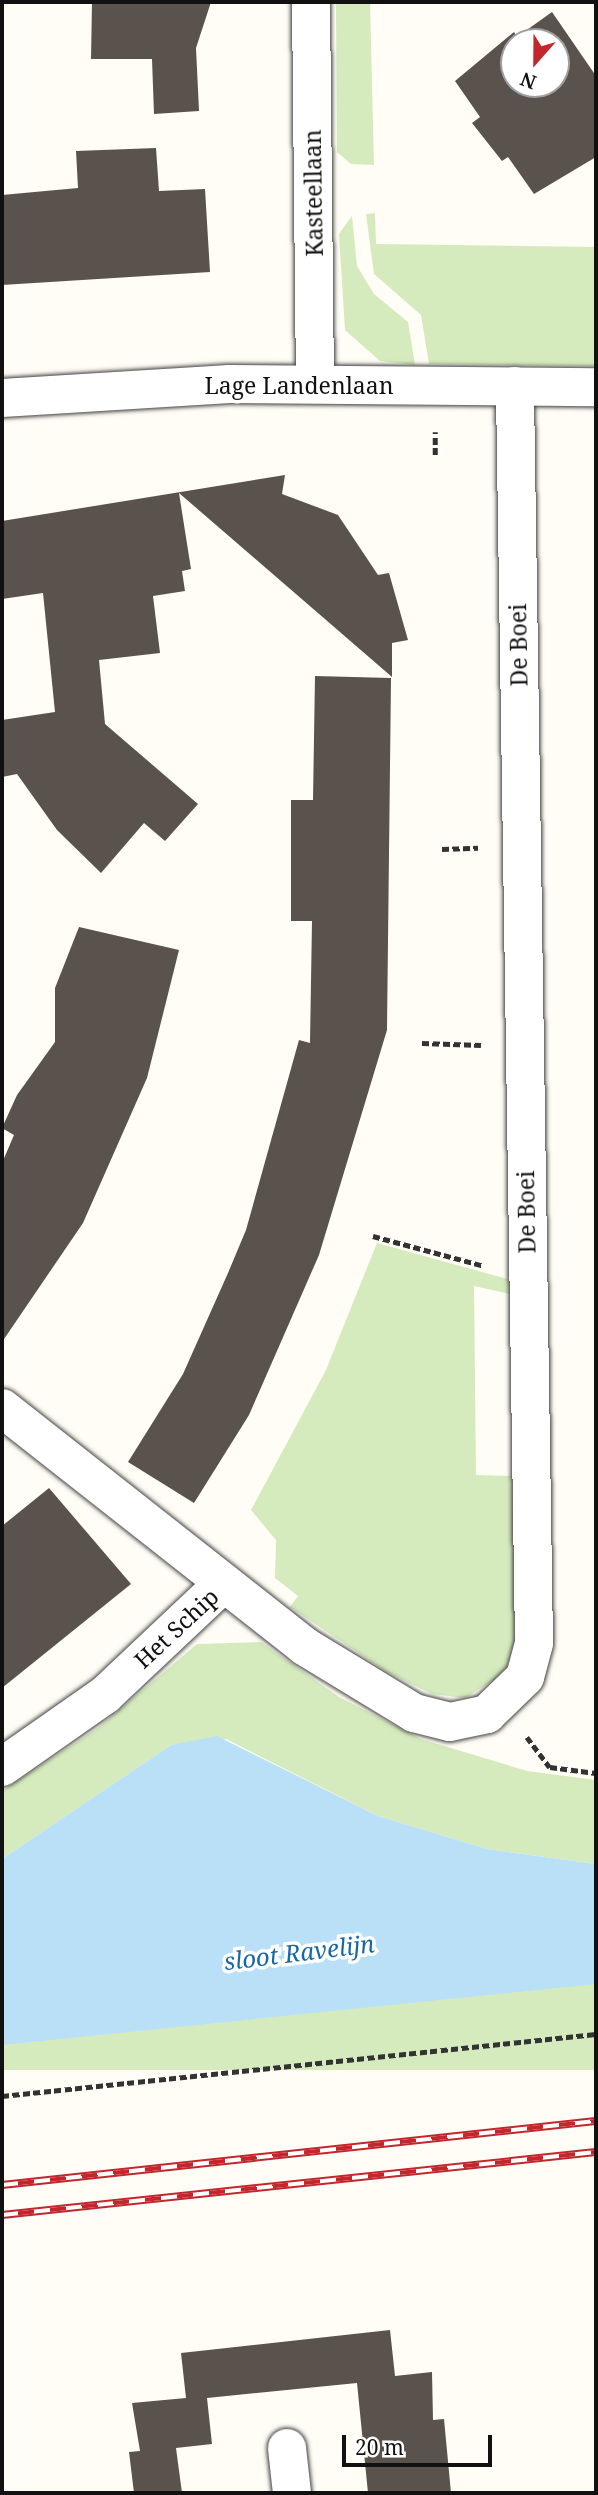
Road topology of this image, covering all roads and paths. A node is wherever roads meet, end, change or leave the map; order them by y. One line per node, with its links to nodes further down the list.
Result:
1 (311, 2): 2 (street, Kasteellaan)
2 (315, 384): 3 (street, Lage Landenlaan); 5 (street, Lage Landenlaan)
3 (515, 386): 4 (street, Lage Landenlaan); 7 (street, De Boei)
4 (596, 387)
5 (2, 398)
6 (422, 1043): 7 (path)
7 (524, 1046): 9 (street, De Boei)
8 (373, 1236): 9 (path)
9 (527, 1278): 12 (street, De Boei)
10 (2, 1408): 11 (street, Het Schip)
11 (224, 1583): 12 (street); 13 (street, Het Schip)
12 (503, 1705): 14 (path)
13 (2, 1768)
14 (596, 1773)
15 (596, 2034): 16 (path)
16 (2, 2096)
17 (287, 2448): 18 (street)
18 (292, 2493)

